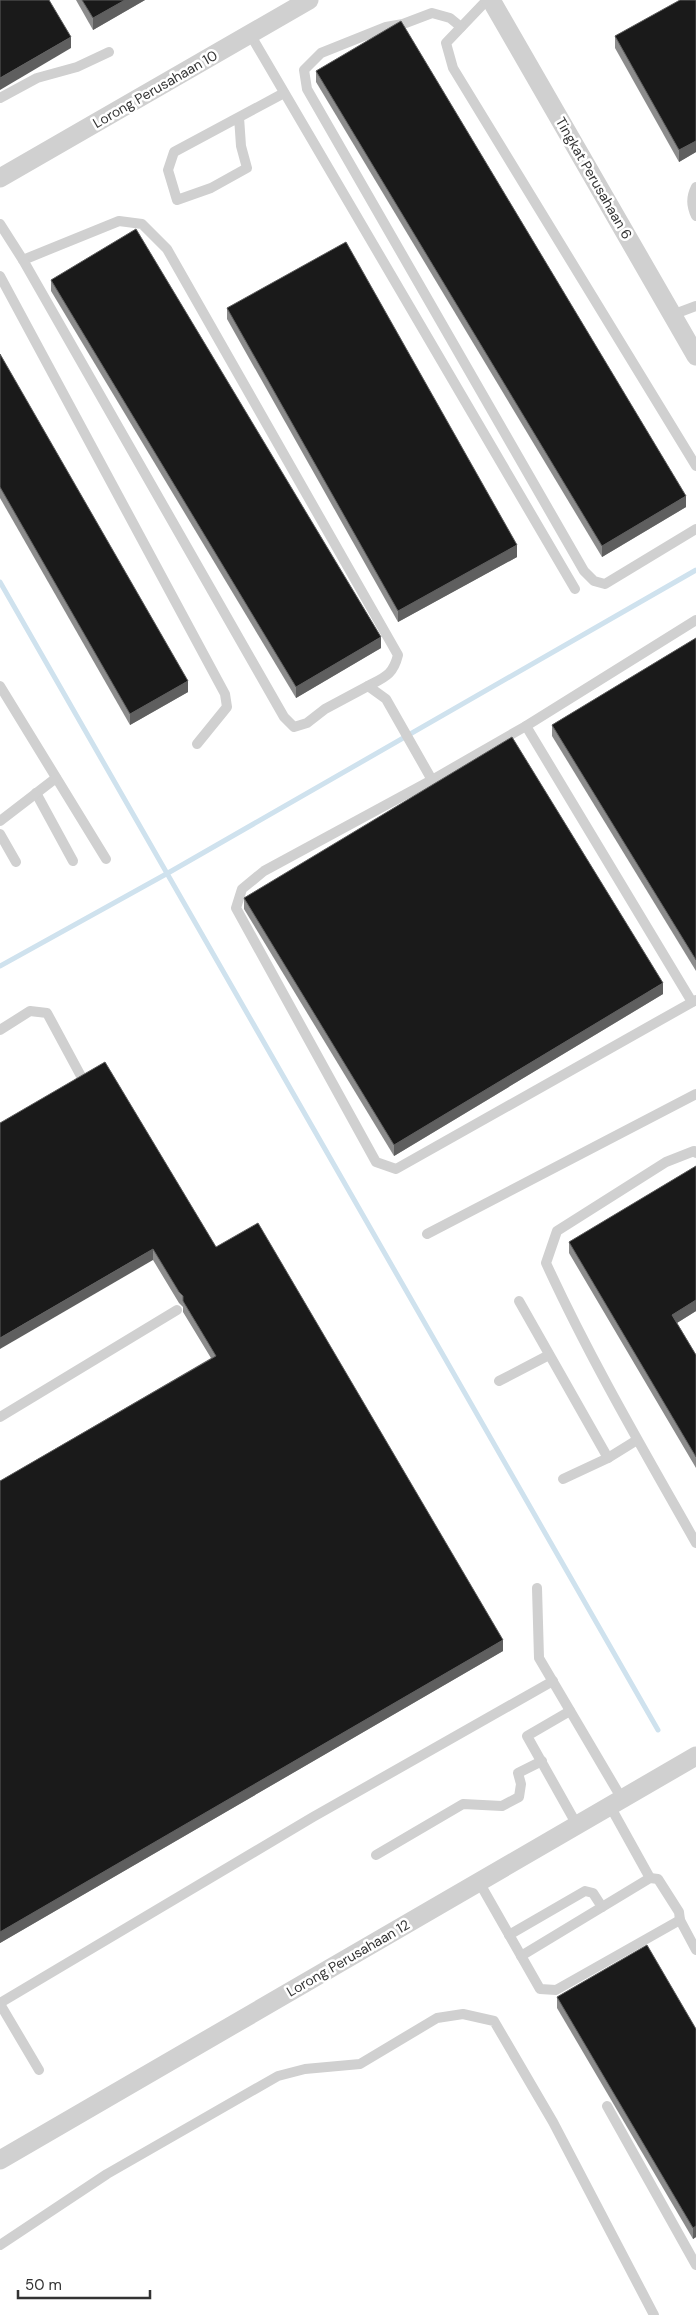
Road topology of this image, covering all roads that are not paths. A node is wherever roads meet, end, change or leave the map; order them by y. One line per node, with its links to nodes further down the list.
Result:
1 (309, 0): 4 (street, Lorong Perusahaan 10)
2 (489, 0): 3 (lane); 16 (street, Tingkat Perusahaan 6)
3 (461, 27): 18 (lane); 19 (lane)
4 (250, 34): 6 (lane); 9 (street, Lorong Perusahaan 10)
5 (109, 52): 7 (lane)
6 (284, 93): 8 (lane); 20 (lane)
7 (0, 98)
8 (239, 117): 8 (lane)
9 (0, 178)
10 (696, 187): 11 (lane)
11 (696, 216)
12 (0, 224): 13 (lane)
13 (22, 260): 23 (lane); 23 (lane)
14 (0, 276): 25 (lane)
15 (696, 306): 16 (lane)
16 (672, 315): 17 (street, Tingkat Perusahaan 6)
17 (696, 356)
18 (696, 466)
19 (696, 529)
20 (575, 589)
21 (696, 620): 24 (lane)
22 (0, 686): 26 (lane)
23 (368, 686): 27 (lane)
24 (526, 726): 27 (lane); 34 (lane)
25 (197, 744)
26 (56, 778): 28 (lane); 31 (lane)
27 (432, 780): 34 (lane)
28 (36, 793): 29 (lane); 32 (lane)
29 (0, 821)
30 (0, 834): 33 (lane)
31 (106, 859)
32 (73, 861)
33 (16, 862)
34 (694, 1001)
35 (0, 1030): 36 (lane)
36 (82, 1078)
37 (696, 1094): 39 (lane)
38 (696, 1153): 45 (lane)
39 (426, 1234)
40 (519, 1301): 42 (lane)
41 (177, 1310): 44 (lane)
42 (549, 1355): 43 (lane); 46 (lane)
43 (499, 1382)
44 (0, 1416)
45 (638, 1440): 46 (lane); 48 (lane)
46 (608, 1458): 47 (lane)
47 (563, 1479)
48 (696, 1543)
49 (537, 1588): 50 (lane)
50 (553, 1682): 51 (lane); 64 (lane)
51 (570, 1711): 53 (lane); 54 (lane)
52 (696, 1756): 54 (street, Lorong Perusahaan 12)
53 (542, 1761): 55 (lane); 56 (lane)
54 (616, 1802): 55 (street, Lorong Perusahaan 12); 57 (lane)
55 (577, 1825): 58 (street, Lorong Perusahaan 12)
56 (376, 1855)
57 (650, 1878): 59 (lane); 60 (lane)
58 (479, 1882): 61 (lane); 67 (street, Lorong Perusahaan 12)
59 (602, 1907): 61 (lane); 63 (lane)
60 (680, 1920): 62 (lane); 63 (lane)
61 (510, 1935): 63 (lane)
62 (696, 1950)
63 (521, 1956)
64 (0, 2004): 65 (lane)
65 (39, 2070)
66 (606, 2106): 69 (lane)
67 (0, 2160)
68 (0, 2245): 70 (lane)
69 (696, 2265)
70 (654, 2315)

